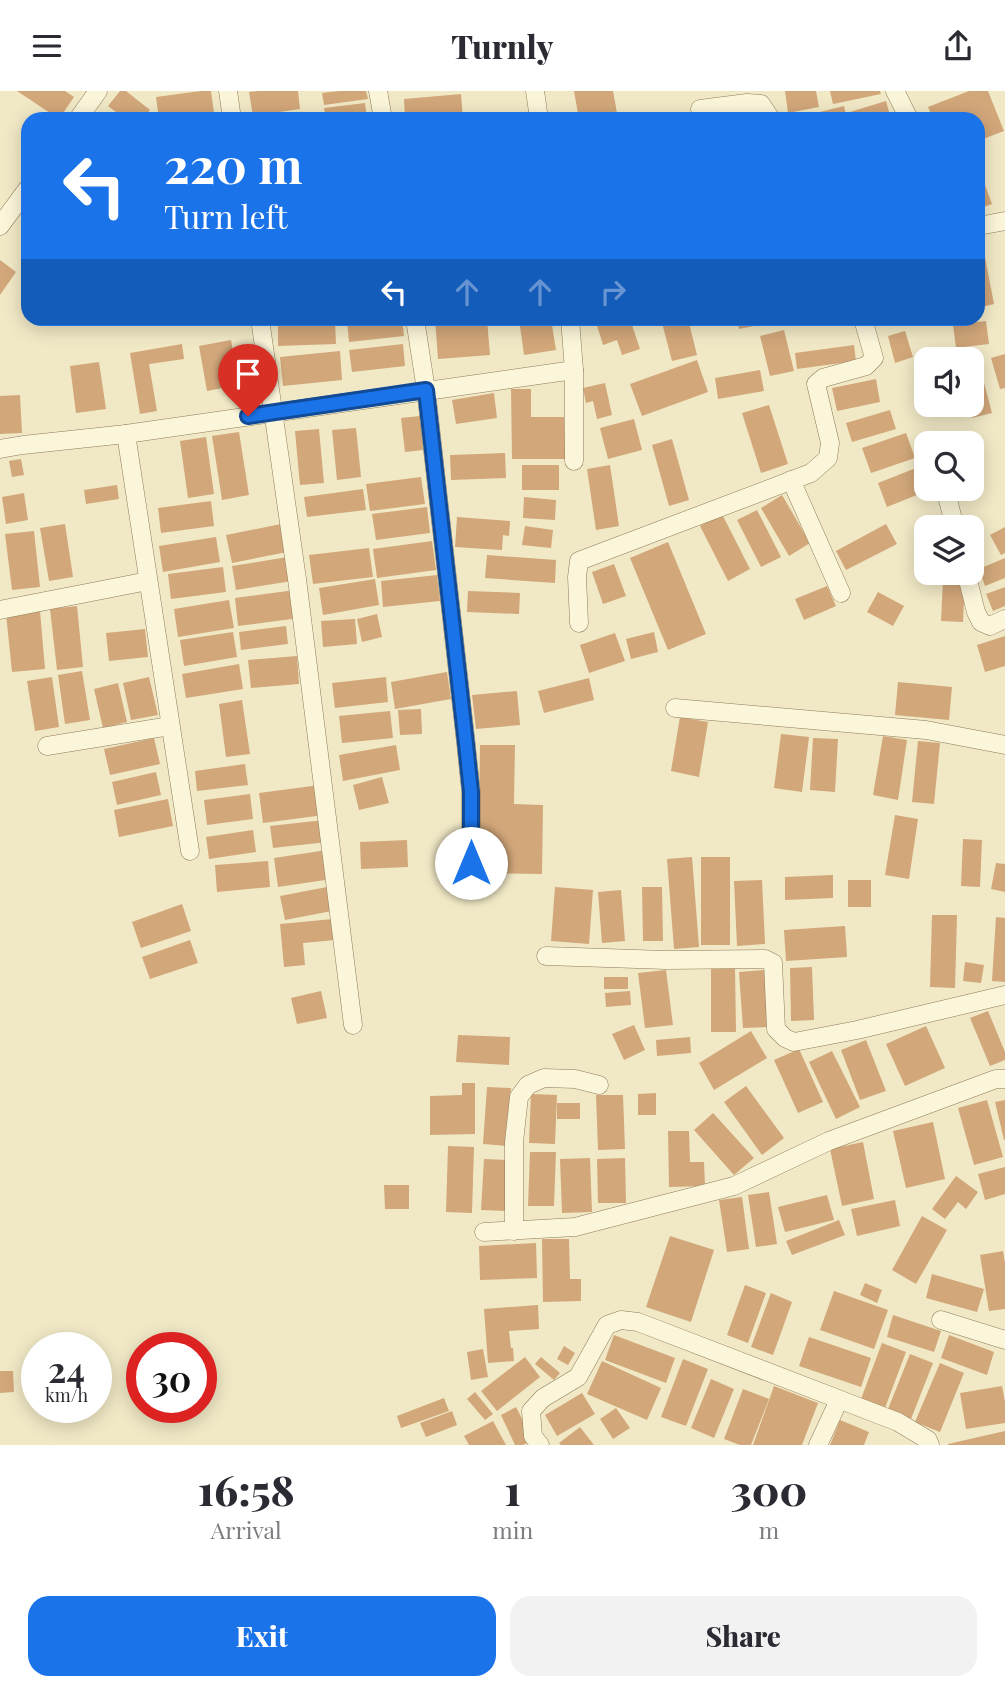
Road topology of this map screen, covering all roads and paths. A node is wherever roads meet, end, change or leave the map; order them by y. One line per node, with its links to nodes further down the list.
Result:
1 (98, 91): 7 (street)
2 (228, 91): 8 (street)
3 (378, 91): 9 (street)
4 (535, 91): 10 (street)
5 (895, 91): 12 (street)
6 (700, 109): 11 (street)
7 (83, 112)
8 (231, 112)
9 (382, 112)
10 (538, 112)
11 (766, 112)
12 (906, 112)
13 (21, 198): 16 (street)
14 (1005, 221): 15 (street)
15 (985, 225)
16 (0, 226)
17 (261, 326): 23 (street)
18 (416, 326): 22 (street)
19 (571, 326): 21 (street)
20 (865, 326): 27 (street)
21 (574, 370): 22 (street); 26 (street)
22 (426, 390): 23 (street); 39 (street)
23 (273, 412): 24 (street); 42 (street)
24 (126, 434): 25 (street); 28 (street)
25 (0, 449)
26 (574, 461)
27 (791, 480): 30 (street); 33 (street)
28 (148, 581): 31 (street); 35 (street)
29 (969, 585): 32 (street)
30 (841, 593)
31 (0, 610)
32 (1005, 619)
33 (579, 623)
34 (675, 708): 36 (street)
35 (170, 726): 37 (street); 38 (street)
36 (1005, 745)
37 (47, 746)
38 (190, 851)
39 (471, 863)
40 (546, 956): 41 (street)
41 (1005, 995)
42 (353, 1025)
43 (1005, 1079): 45 (street)
44 (599, 1085): 45 (street)
45 (514, 1231): 46 (street)
46 (484, 1232)
47 (941, 1320): 48 (street)
48 (1005, 1341)
49 (839, 1400): 50 (street); 51 (street); 52 (street)
50 (540, 1445)
51 (818, 1445)
52 (930, 1445)

